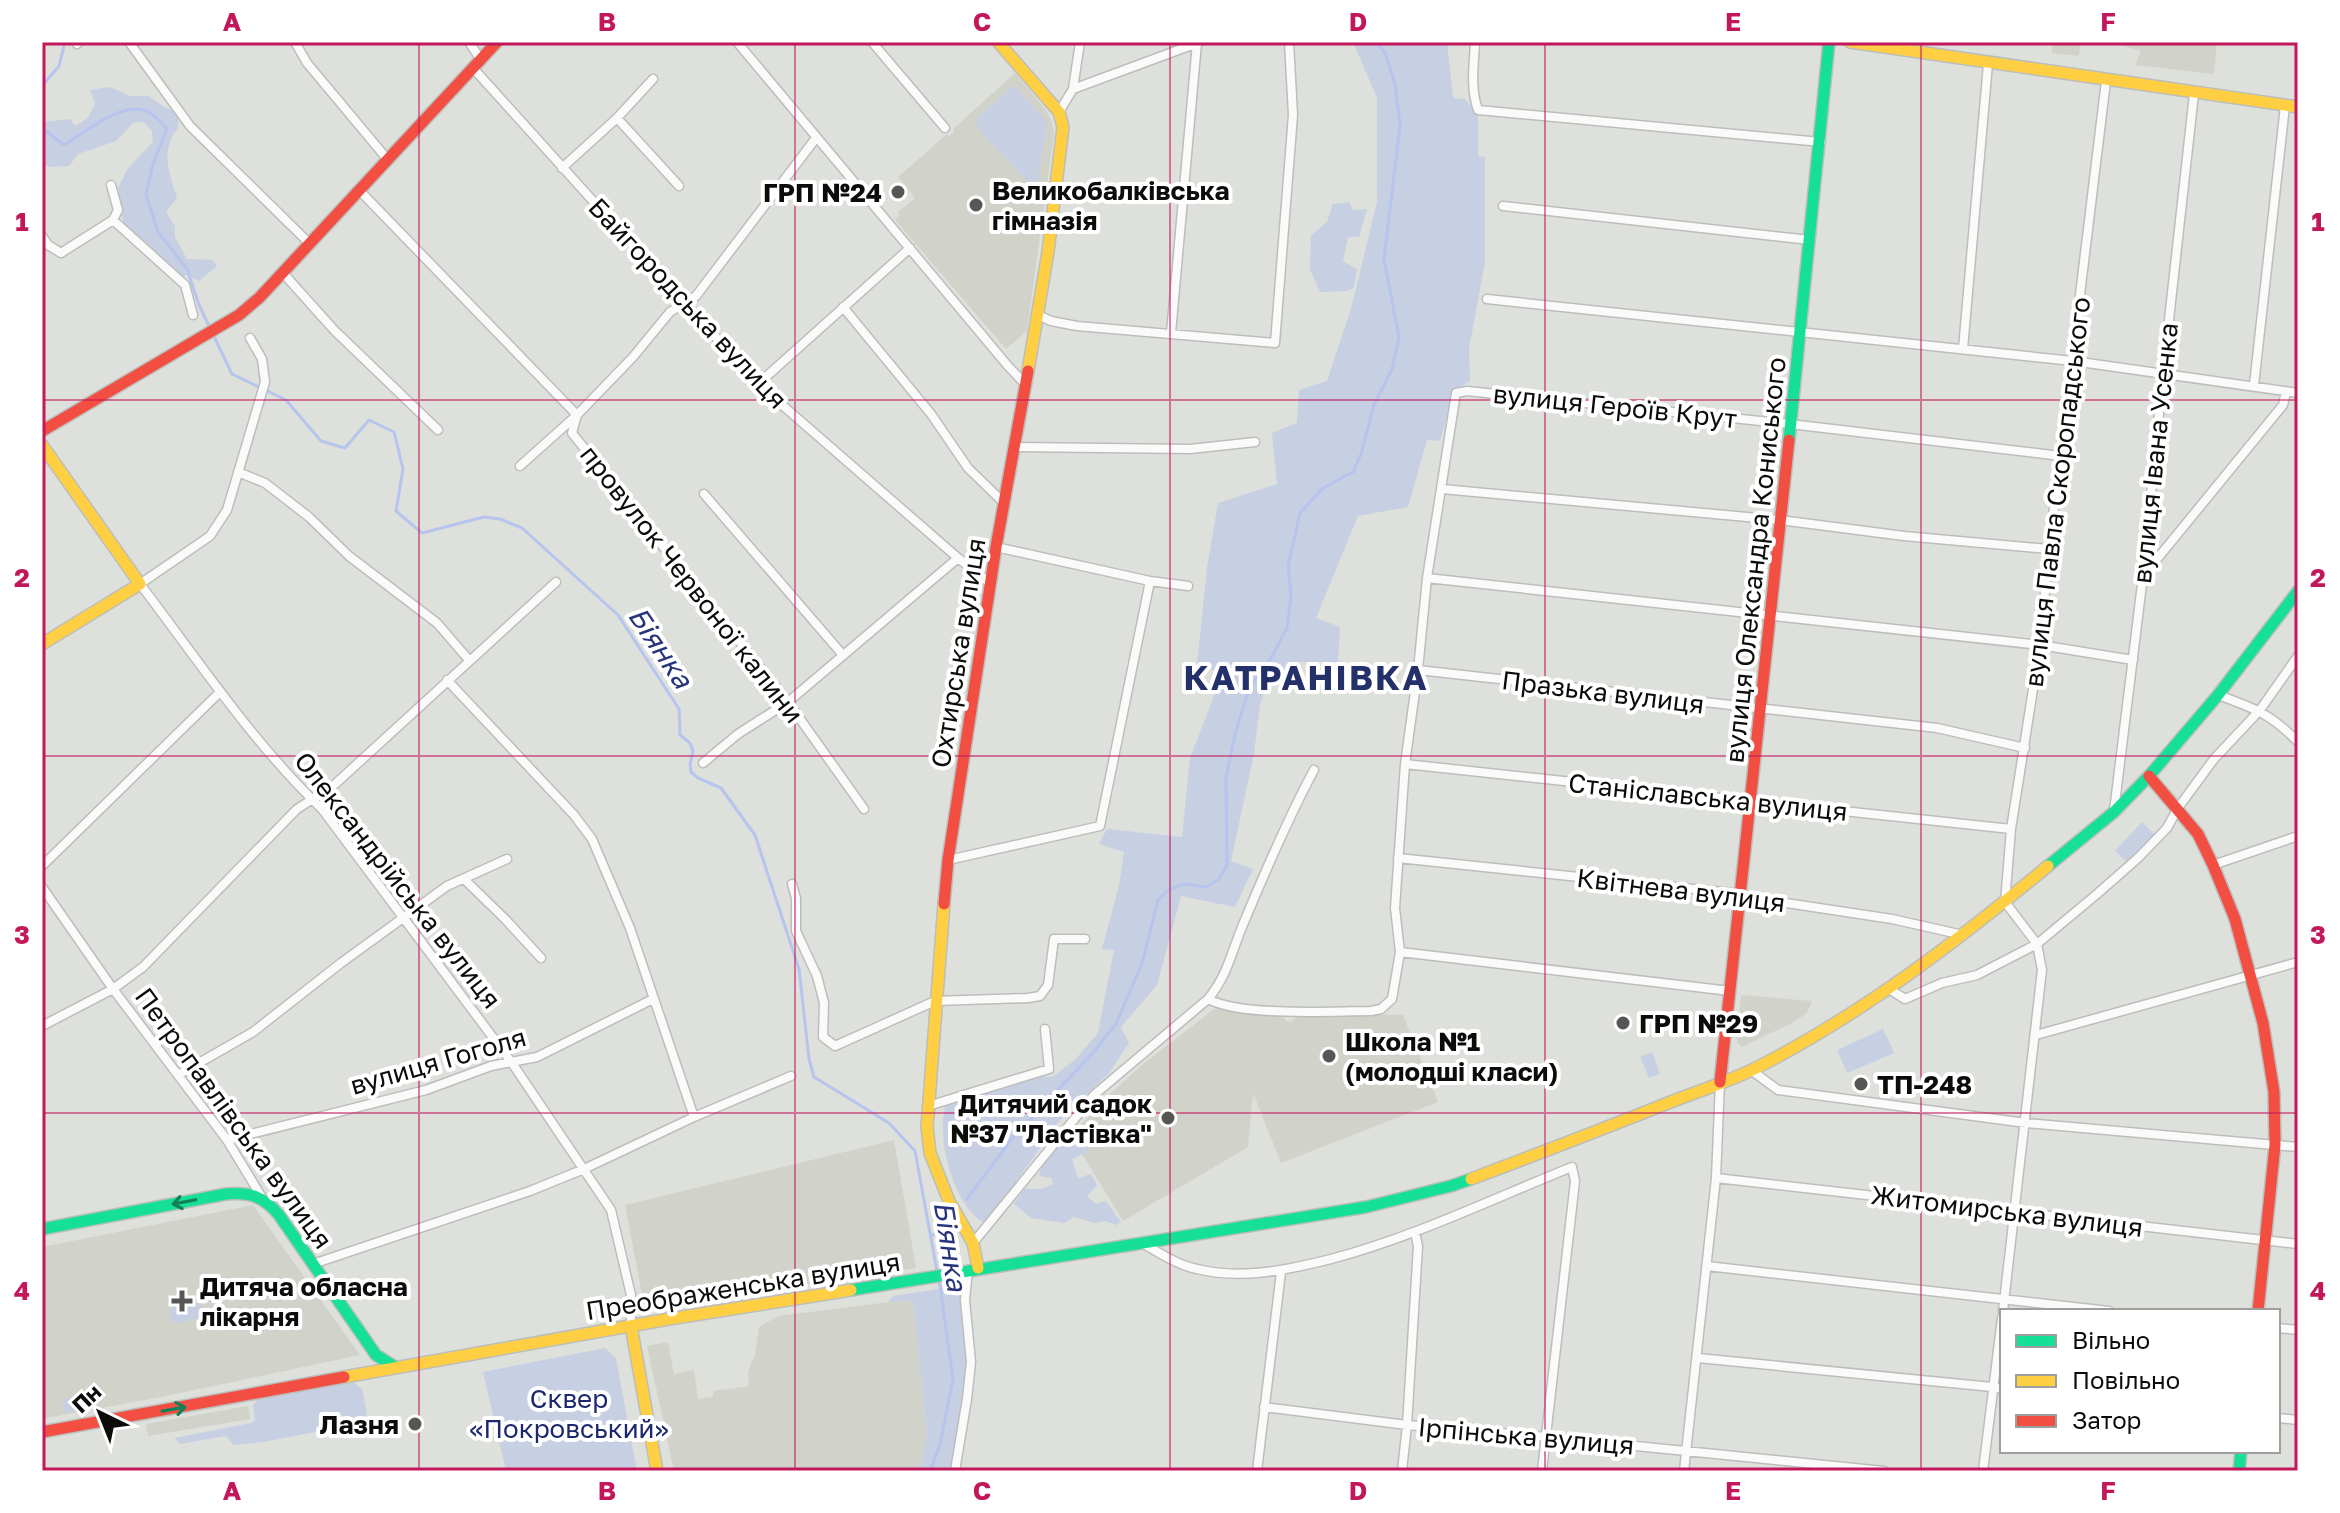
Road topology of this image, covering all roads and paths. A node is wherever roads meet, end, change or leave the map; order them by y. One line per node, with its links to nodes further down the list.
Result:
1 (129, 42): 36 (street)
2 (295, 42): 27 (street)
3 (469, 42): 14 (street, Байгородська вулиця)
4 (497, 42): 14 (street)
5 (737, 42): 25 (street)
6 (872, 42): 24 (street)
7 (998, 42): 22 (street)
8 (1080, 42): 18 (street)
9 (1289, 42): 44 (street)
10 (1475, 42): 26 (street)
11 (1829, 42): 26 (street, вулиця Олександра Кониського)
12 (1850, 42): 15 (street)
13 (1199, 43): 18 (street); 44 (street)
14 (477, 64): 27 (street); 28 (street, Байгородська вулиця)
15 (1988, 64): 17 (street); 47 (street)
16 (653, 79): 23 (street)
17 (2106, 81): 19 (street); 48 (street, вулиця Павла Скоропадського)
18 (1073, 89): 22 (street)
19 (2194, 94): 20 (street); 49 (street, вулиця Івана Усенка)
20 (2285, 106): 21 (street); 52 (street)
21 (2298, 107)
22 (1059, 112): 43 (street, Охтирська вулиця)
23 (617, 118): 28 (street); 30 (street)
24 (945, 128)
25 (816, 138): 37 (street); 40 (street)
26 (1821, 142): 35 (street, вулиця Олександра Кониського)
27 (388, 160): 31 (street)
28 (562, 168): 40 (street, Байгородська вулиця)
29 (111, 185): 33 (street)
30 (679, 186)
31 (360, 191): 36 (street); 55 (street, провулок Червоної калини)
32 (1503, 206): 35 (street)
33 (113, 220): 34 (street); 42 (street)
34 (42, 236)
35 (1810, 240): 45 (street, вулиця Олександра Кониського)
36 (310, 244): 38 (street)
37 (910, 248): 41 (street); 51 (street)
38 (283, 273): 57 (street); 58 (street)
39 (1487, 299): 45 (street)
40 (685, 304): 50 (street, Байгородська вулиця); 55 (street)
41 (843, 307): 50 (street); 67 (street)
42 (193, 315)
43 (1038, 315): 44 (street); 51 (street, Охтирська вулиця)
44 (1171, 333)
45 (1801, 333): 47 (street); 56 (street, вулиця Олександра Кониського)
46 (250, 338): 64 (street)
47 (1963, 349): 48 (street)
48 (2073, 361): 49 (street); 62 (street, вулиця Павла Скоропадського)
49 (2163, 374): 52 (street); 72 (street, вулиця Івана Усенка)
50 (758, 384): 71 (street, Байгородська вулиця)
51 (1026, 385): 61 (street, Охтирська вулиця)
52 (2254, 385): 53 (street)
53 (2286, 392): 54 (street); 72 (street)
54 (2298, 393)
55 (577, 415): 63 (street); 91 (street, провулок Червоної калини)
56 (1790, 424): 62 (street, вулиця Героїв Крут); 65 (street, вулиця Героїв Крут); 68 (street, вулиця Олександра Кониського)
57 (438, 430)
58 (42, 431)
59 (1255, 442): 61 (street)
60 (42, 445): 76 (street, Олександрійська вулиця)
61 (1014, 447): 67 (street, Охтирська вулиця)
62 (2061, 456): 70 (street, вулиця Павла Скоропадського)
63 (520, 466)
64 (238, 472): 76 (street); 85 (street)
65 (1442, 489): 68 (street); 73 (street)
66 (704, 494): 83 (street)
67 (1005, 504): 69 (street, Охтирська вулиця)
68 (1780, 520): 70 (street); 80 (street, вулиця Олександра Кониського)
69 (996, 547): 74 (street); 77 (street, Охтирська вулиця)
70 (2049, 549): 82 (street, вулиця Павла Скоропадського)
71 (958, 558): 77 (street, Байгородська вулиця); 83 (street)
72 (2143, 576): 86 (street, вулиця Івана Усенка)
73 (1427, 578): 80 (street); 87 (street)
74 (1150, 581): 78 (street); 109 (street)
75 (556, 582): 85 (street)
76 (140, 584): 81 (street); 89 (street, Олександрійська вулиця)
77 (991, 584): 109 (street, Охтирська вулиця)
78 (1188, 586)
79 (2298, 591): 90 (street, Преображенська вулиця)
80 (1770, 615): 82 (street); 92 (street, вулиця Олександра Кониського)
81 (42, 644)
82 (2040, 645): 86 (street); 95 (street, вулиця Павла Скоропадського)
83 (842, 654): 91 (street)
84 (2298, 656): 93 (street)
85 (469, 660): 88 (street)
86 (2133, 660): 104 (street, вулиця Івана Усенка)
87 (1418, 670): 92 (street, Празька вулиця); 97 (street)
88 (447, 680): 100 (street); 128 (street)
89 (220, 692): 100 (street, Олександрійська вулиця); 111 (street)
90 (2218, 695): 93 (street); 99 (street, Преображенська вулиця)
91 (788, 702): 96 (street); 103 (street, провулок Червоної калини)
92 (1761, 710): 95 (street, Празька вулиця); 101 (street, вулиця Олександра Кониського)
93 (2260, 710): 94 (street); 102 (street)
94 (2298, 742)
95 (2025, 748): 105 (street, вулиця Павла Скоропадського)
96 (703, 763)
97 (1405, 764): 101 (street, Станіславська вулиця); 107 (street)
98 (1314, 770): 129 (street)
99 (2149, 776): 102 (street); 104 (street, Преображенська вулиця)
100 (312, 799): 117 (street, Олександрійська вулиця); 125 (street)
101 (1751, 803): 105 (street, Станіславська вулиця); 115 (street, вулиця Олександра Кониського)
102 (2178, 808): 110 (street); 120 (street)
103 (864, 809)
104 (2114, 812): 116 (street, Преображенська вулиця)
105 (2011, 829): 116 (street, вулиця Павла Скоропадського)
106 (2298, 836): 110 (street)
107 (1398, 858): 115 (street, Квітнева вулиця); 121 (street)
108 (507, 859): 112 (street)
109 (948, 860): 130 (street, Охтирська вулиця)
110 (2213, 865): 124 (street)
111 (42, 866)
112 (464, 879): 117 (street); 122 (street)
113 (792, 884): 130 (street)
114 (42, 887): 125 (street, Петропавлівська вулиця)
115 (1742, 894): 118 (street, Квітнева вулиця); 127 (street, вулиця Олександра Кониського)
116 (2005, 902): 118 (street, Преображенська вулиця); 120 (street)
117 (402, 917): 134 (street, Олександрійська вулиця); 136 (street)
118 (1963, 935): 126 (street, Преображенська вулиця)
119 (1085, 939): 130 (street)
120 (2037, 944): 126 (street); 133 (street)
121 (1400, 952): 127 (street); 129 (street)
122 (541, 958)
123 (2298, 962): 124 (street)
124 (2251, 976): 133 (street); 143 (street)
125 (113, 989): 131 (street); 136 (street, Петропавлівська вулиця)
126 (1889, 989): 135 (street, Преображенська вулиця)
127 (1730, 991): 138 (street, вулиця Олександра Кониського)
128 (653, 999): 134 (street, вулиця Гоголя); 140 (street)
129 (1208, 999): 152 (street)
130 (935, 1001): 139 (street, Охтирська вулиця)
131 (42, 1026)
132 (1045, 1029): 139 (street)
133 (2036, 1035): 141 (street)
134 (512, 1063): 142 (street, вулиця Гоголя); 145 (street, Олександрійська вулиця)
135 (1751, 1070): 138 (street, Преображенська вулиця); 141 (street)
136 (178, 1075): 142 (street, Петропавлівська вулиця)
137 (791, 1076): 140 (street)
138 (1720, 1082): 146 (street); 153 (street, Преображенська вулиця)
139 (928, 1106): 152 (street, Охтирська вулиця)
140 (694, 1117): 145 (street)
141 (2026, 1123): 143 (street); 148 (street)
142 (227, 1140): 147 (street, Петропавлівська вулиця)
143 (2275, 1145): 144 (street); 151 (street)
144 (2298, 1147)
145 (584, 1169): 155 (street); 163 (street, Олександрійська вулиця)
146 (1716, 1178): 148 (street, Житомирська вулиця); 156 (street)
147 (261, 1196): 149 (street, one-way to 149); 155 (street, Петропавлівська вулиця)
148 (2014, 1211): 151 (street, Житомирська вулиця); 159 (street)
149 (42, 1229)
150 (1415, 1232): 158 (street); 169 (street); 171 (street)
151 (2265, 1242): 154 (street, Житомирська вулиця); 162 (street)
152 (973, 1243): 157 (street, Охтирська вулиця)
153 (1142, 1243): 157 (street, Преображенська вулиця); 158 (street)
154 (2298, 1244)
155 (313, 1264): 166 (street, Петропавлівська вулиця)
156 (1707, 1266): 159 (street); 165 (street)
157 (967, 1270): 163 (street, Преображенська вулиця); 174 (street)
158 (1281, 1272): 168 (street)
159 (2004, 1300): 160 (street); 161 (street)
160 (2003, 1309)
161 (2090, 1309)
162 (2258, 1309)
163 (631, 1326): 166 (street, Преображенська вулиця); 173 (street, Олександрійська вулиця)
164 (2000, 1353): 167 (street)
165 (1698, 1358): 167 (street); 172 (street)
166 (395, 1367): 170 (street, Преображенська вулиця, one-way to 166)
167 (1998, 1388): 180 (street)
168 (1264, 1407): 169 (street, Ірпінська вулиця); 175 (street)
169 (1407, 1425): 171 (street, Ірпінська вулиця); 176 (street)
170 (42, 1432)
171 (1546, 1437): 172 (street, Ірпінська вулиця); 177 (street)
172 (1686, 1451): 178 (street); 179 (street, Ірпінська вулиця)
173 (657, 1471)
174 (955, 1471)
175 (1257, 1471)
176 (1402, 1471)
177 (1542, 1471)
178 (1684, 1471)
179 (1884, 1471)
180 (1983, 1471)

